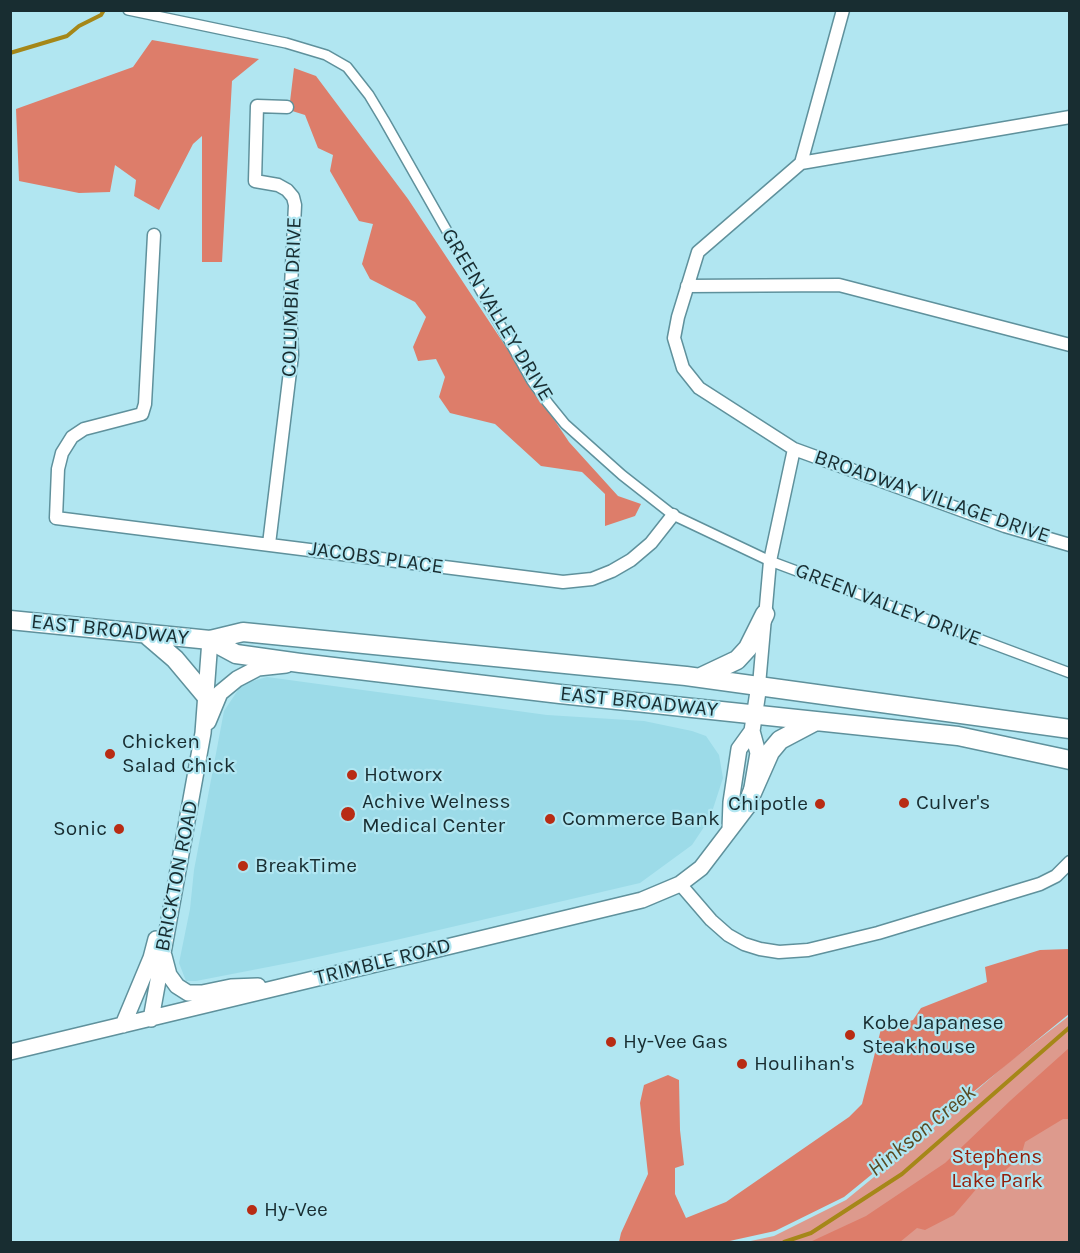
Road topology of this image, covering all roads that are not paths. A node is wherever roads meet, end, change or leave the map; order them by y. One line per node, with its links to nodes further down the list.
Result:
1 (128, 10): 10 (street, GREEN VALLEY DRIVE)
2 (843, 10): 5 (street)
3 (286, 107): 11 (street, COLUMBIA DRIVE)
4 (1070, 117): 5 (street)
5 (801, 163): 7 (street, BROADWAY VILLAGE DRIVE)
6 (154, 235): 11 (street, JACOBS PLACE)
7 (687, 286): 8 (street); 9 (street, BROADWAY VILLAGE DRIVE)
8 (1070, 345)
9 (794, 449): 12 (street, BROADWAY VILLAGE DRIVE); 13 (street, BROADWAY VILLAGE DRIVE)
10 (673, 515): 11 (street, JACOBS PLACE); 13 (street, GREEN VALLEY DRIVE)
11 (269, 544)
12 (1070, 545)
13 (770, 561): 14 (street, BROADWAY VILLAGE DRIVE); 19 (street, GREEN VALLEY DRIVE)
14 (765, 614): 20 (main road); 21 (street, BROADWAY VILLAGE DRIVE)
15 (10, 620): 16 (main road, EAST BROADWAY)
16 (147, 635): 17 (main road, EAST BROADWAY); 22 (main road)
17 (210, 640): 18 (main road, EAST BROADWAY); 20 (main road, EAST BROADWAY); 22 (street, BRICKTON ROAD)
18 (300, 663): 24 (main road, EAST BROADWAY); 26 (street, BRICKTON ROAD)
19 (1070, 673)
20 (699, 678): 21 (main road, EAST BROADWAY)
21 (759, 685): 24 (street, TRIMBLE ROAD); 25 (main road, EAST BROADWAY)
22 (206, 696): 26 (street, BRICKTON ROAD)
23 (818, 720): 24 (main road, EAST BROADWAY); 27 (main road, EAST BROADWAY); 28 (main road)
24 (754, 722): 28 (street, TRIMBLE ROAD); 29 (street, TRIMBLE ROAD)
25 (1070, 729)
26 (203, 733): 32 (street, BRICKTON ROAD)
27 (1070, 760)
28 (751, 795): 29 (street, TRIMBLE ROAD)
29 (730, 829): 31 (street, TRIMBLE ROAD)
30 (1070, 862): 31 (street)
31 (680, 884): 34 (street, TRIMBLE ROAD)
32 (169, 916): 33 (street, BRICKTON ROAD); 36 (street)
33 (163, 950): 34 (street); 35 (street, BRICKTON ROAD)
34 (279, 987): 35 (street, TRIMBLE ROAD)
35 (151, 1018): 36 (street, TRIMBLE ROAD)
36 (123, 1025): 37 (street, TRIMBLE ROAD)
37 (10, 1052)

